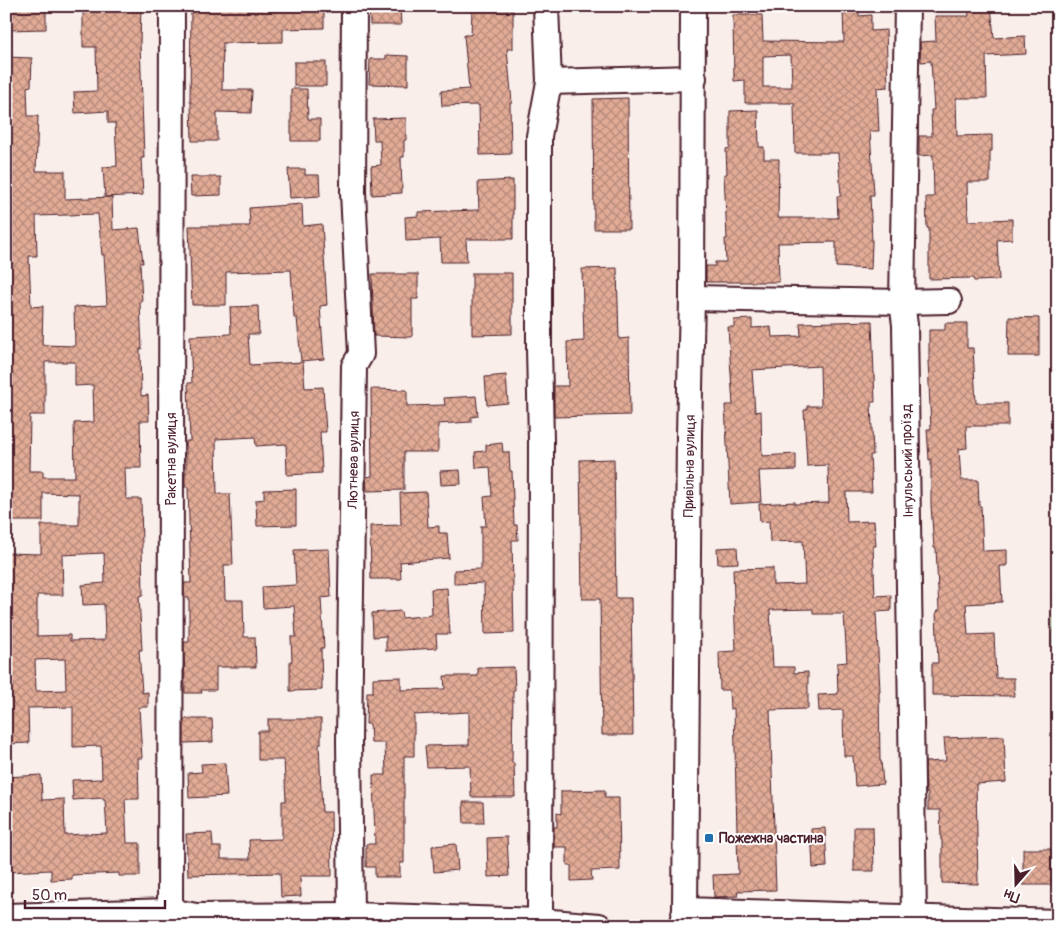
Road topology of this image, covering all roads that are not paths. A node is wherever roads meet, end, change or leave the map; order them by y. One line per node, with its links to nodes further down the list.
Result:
1 (172, 6): 11 (street, Ракетна вулиця)
2 (354, 6): 12 (street, Лютнева вулиця)
3 (546, 6): 7 (street)
4 (693, 6): 6 (street, Привільна вулиця)
5 (907, 6): 10 (street, Інгульський проїзд)
6 (694, 78): 7 (street); 8 (street, Привільна вулиця)
7 (549, 82): 16 (street)
8 (692, 298): 10 (street); 15 (street, Привільна вулиця)
9 (949, 301): 10 (street)
10 (902, 302): 14 (street, Інгульський проїзд)
11 (170, 911): 12 (street); 13 (street)
12 (351, 915): 16 (street)
13 (6, 916)
14 (914, 916): 15 (street); 17 (street)
15 (683, 918)
16 (540, 921): 18 (street)
17 (1058, 922)
18 (599, 926)

